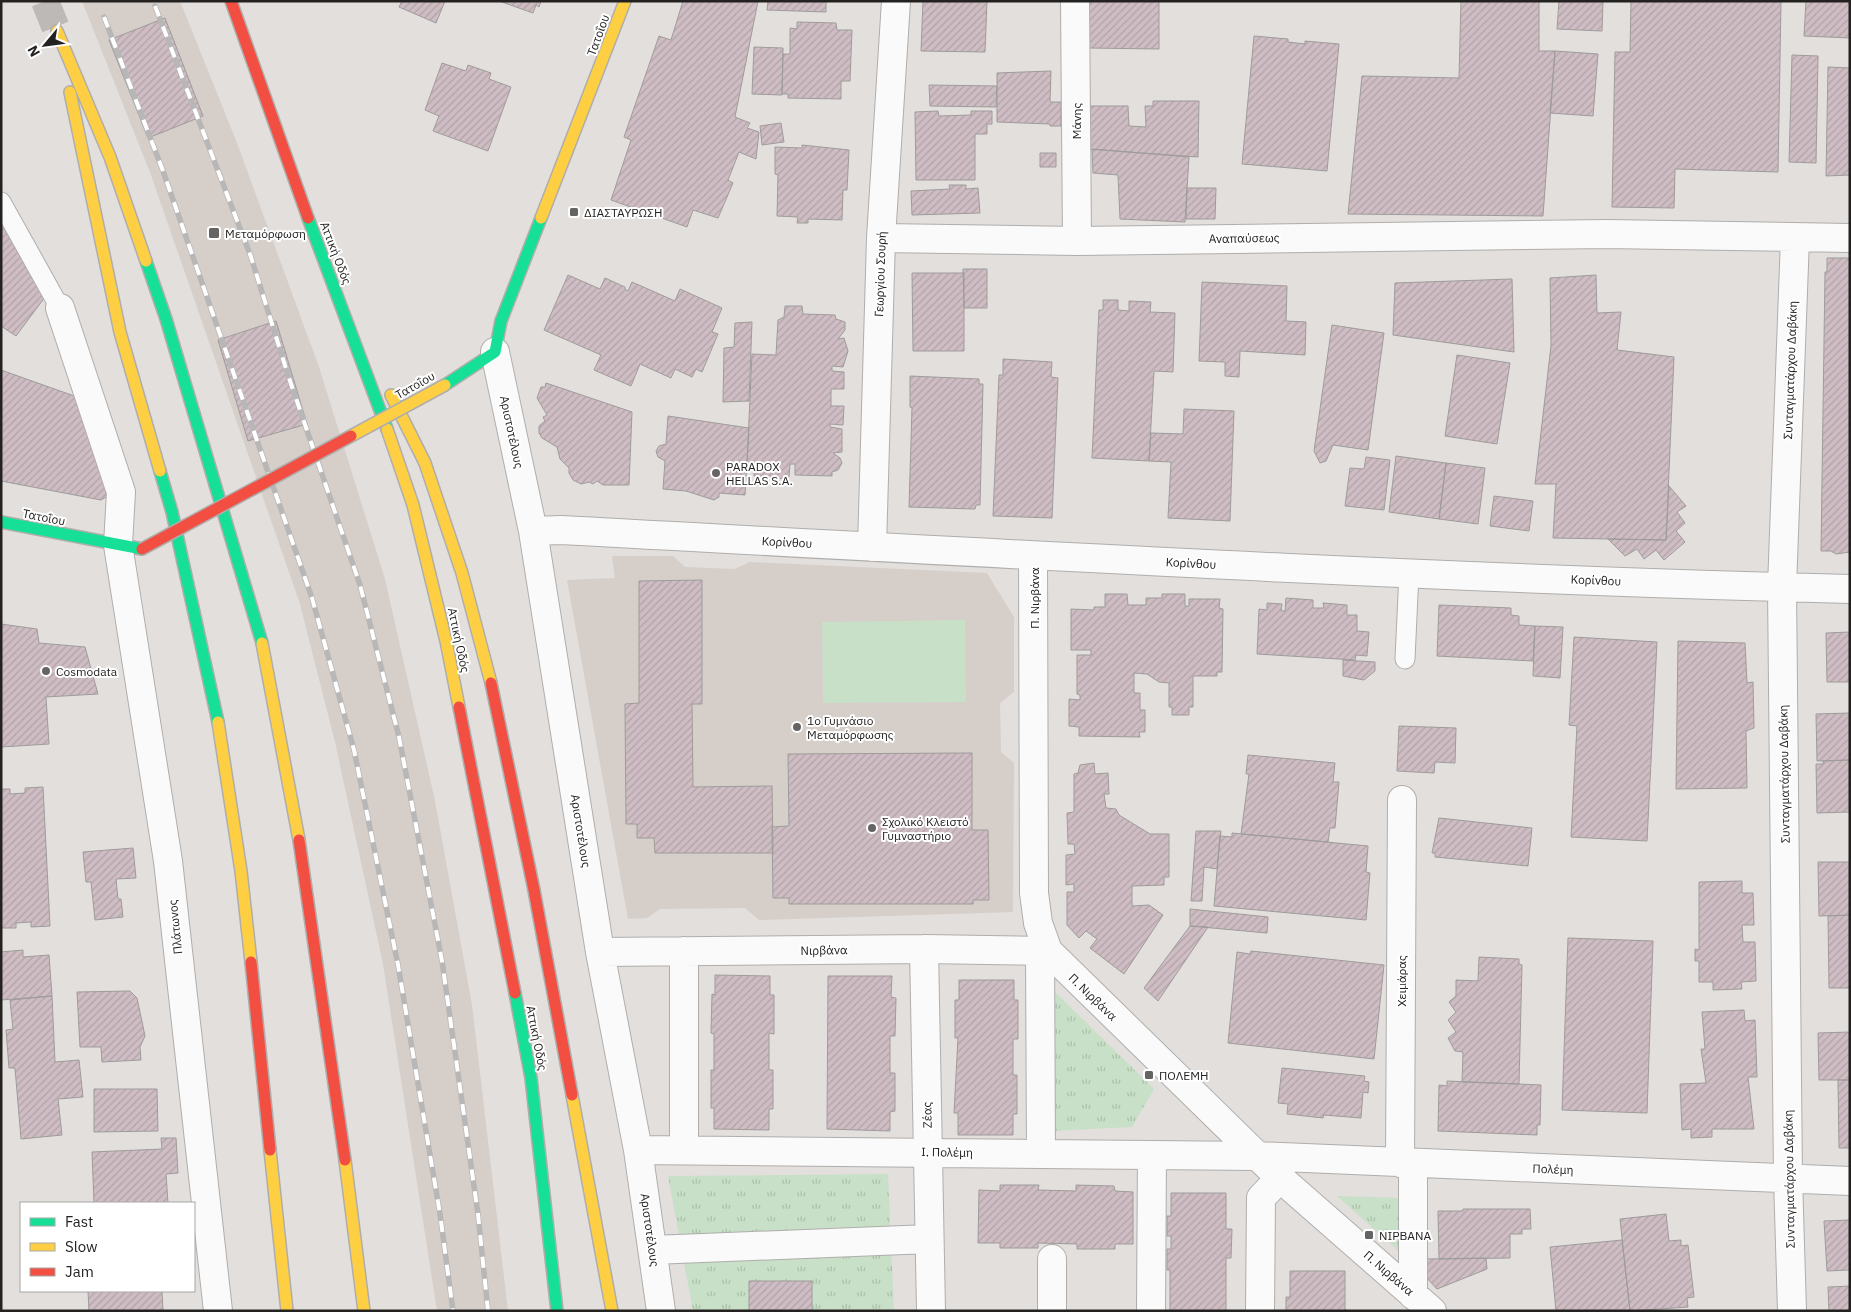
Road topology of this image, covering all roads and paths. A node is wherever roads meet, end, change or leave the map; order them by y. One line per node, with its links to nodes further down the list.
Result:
1 (231, 1): 10 (main road, Αττική Οδός)
2 (626, 1): 12 (main road, Τατοΐου)
3 (896, 1): 6 (street, Γεωργίου Σουρή)
4 (1075, 1): 9 (street, Μάνης)
5 (1, 202): 11 (lane)
6 (881, 238): 9 (street, Αναπαύσεως); 18 (street, Γεωργίου Σουρή)
7 (1795, 238): 8 (street, Αναπαύσεως); 9 (street, Αναπαύσεως); 21 (street, Συνταγματάρχου Δαβάκη)
8 (1850, 238)
9 (1076, 240)
10 (323, 260): 13 (main road); 46 (main road, Αττική Οδός)
11 (60, 308): 17 (street, Πλάτωνος)
12 (495, 352): 16 (street, Αριστοτέλους); 17 (main road, Τατοΐου, bridge)
13 (376, 366)
14 (385, 383): 47 (main road)
15 (1, 522): 17 (main road, Τατοΐου)
16 (533, 531): 18 (street, Κορίνθου); 28 (street, Αριστοτέλους)
17 (130, 547): 43 (street, Πλάτωνος)
18 (872, 547): 19 (street, Κορίνθου)
19 (1033, 556): 20 (street, Κορίνθου); 27 (street, Π. Νιρβάνα)
20 (1409, 574): 21 (street, Κορίνθου); 23 (lane)
21 (1782, 588): 22 (street, Κορίνθου); 37 (street, Συνταγματάρχου Δαβάκη)
22 (1850, 589)
23 (1405, 659)
24 (1402, 800): 35 (street, Χειμάρας)
25 (924, 949): 26 (street, Νιρβάνα); 27 (street, Νιρβάνα); 31 (street, Ζέας)
26 (684, 951): 28 (street, Νιρβάνα); 30 (street)
27 (1044, 951): 32 (street); 34 (street, Π. Νιρβάνα)
28 (600, 952): 29 (street, Αριστοτέλους)
29 (638, 1150): 30 (street, Ι. Πολέμη); 40 (street, Αριστοτέλους)
30 (684, 1150): 31 (street, Ι. Πολέμη)
31 (928, 1152): 32 (street, Ι. Πολέμη); 39 (street, Ζέας)
32 (1041, 1154): 33 (street, Ι. Πολέμη)
33 (1152, 1155): 34 (street, Ι. Πολέμη); 51 (street)
34 (1256, 1156): 35 (street, Πολέμη); 36 (street, Π. Νιρβάνα)
35 (1407, 1164): 37 (street, Πολέμη); 42 (street, Χειμάρας)
36 (1280, 1178): 42 (street, Π. Νιρβάνα); 52 (street)
37 (1788, 1178): 38 (street, Πολέμη); 53 (street, Συνταγματάρχου Δαβάκη)
38 (1850, 1182)
39 (930, 1239): 40 (street); 49 (street, Ζέας)
40 (652, 1250): 48 (street, Αριστοτέλους)
41 (1052, 1259): 50 (street)
42 (1423, 1303)
43 (218, 1311)
44 (287, 1311): 45 (main road)
45 (364, 1311)
46 (557, 1311)
47 (612, 1311)
48 (661, 1311)
49 (931, 1311)
50 (1052, 1311)
51 (1151, 1311)
52 (1260, 1311)
53 (1792, 1311)

